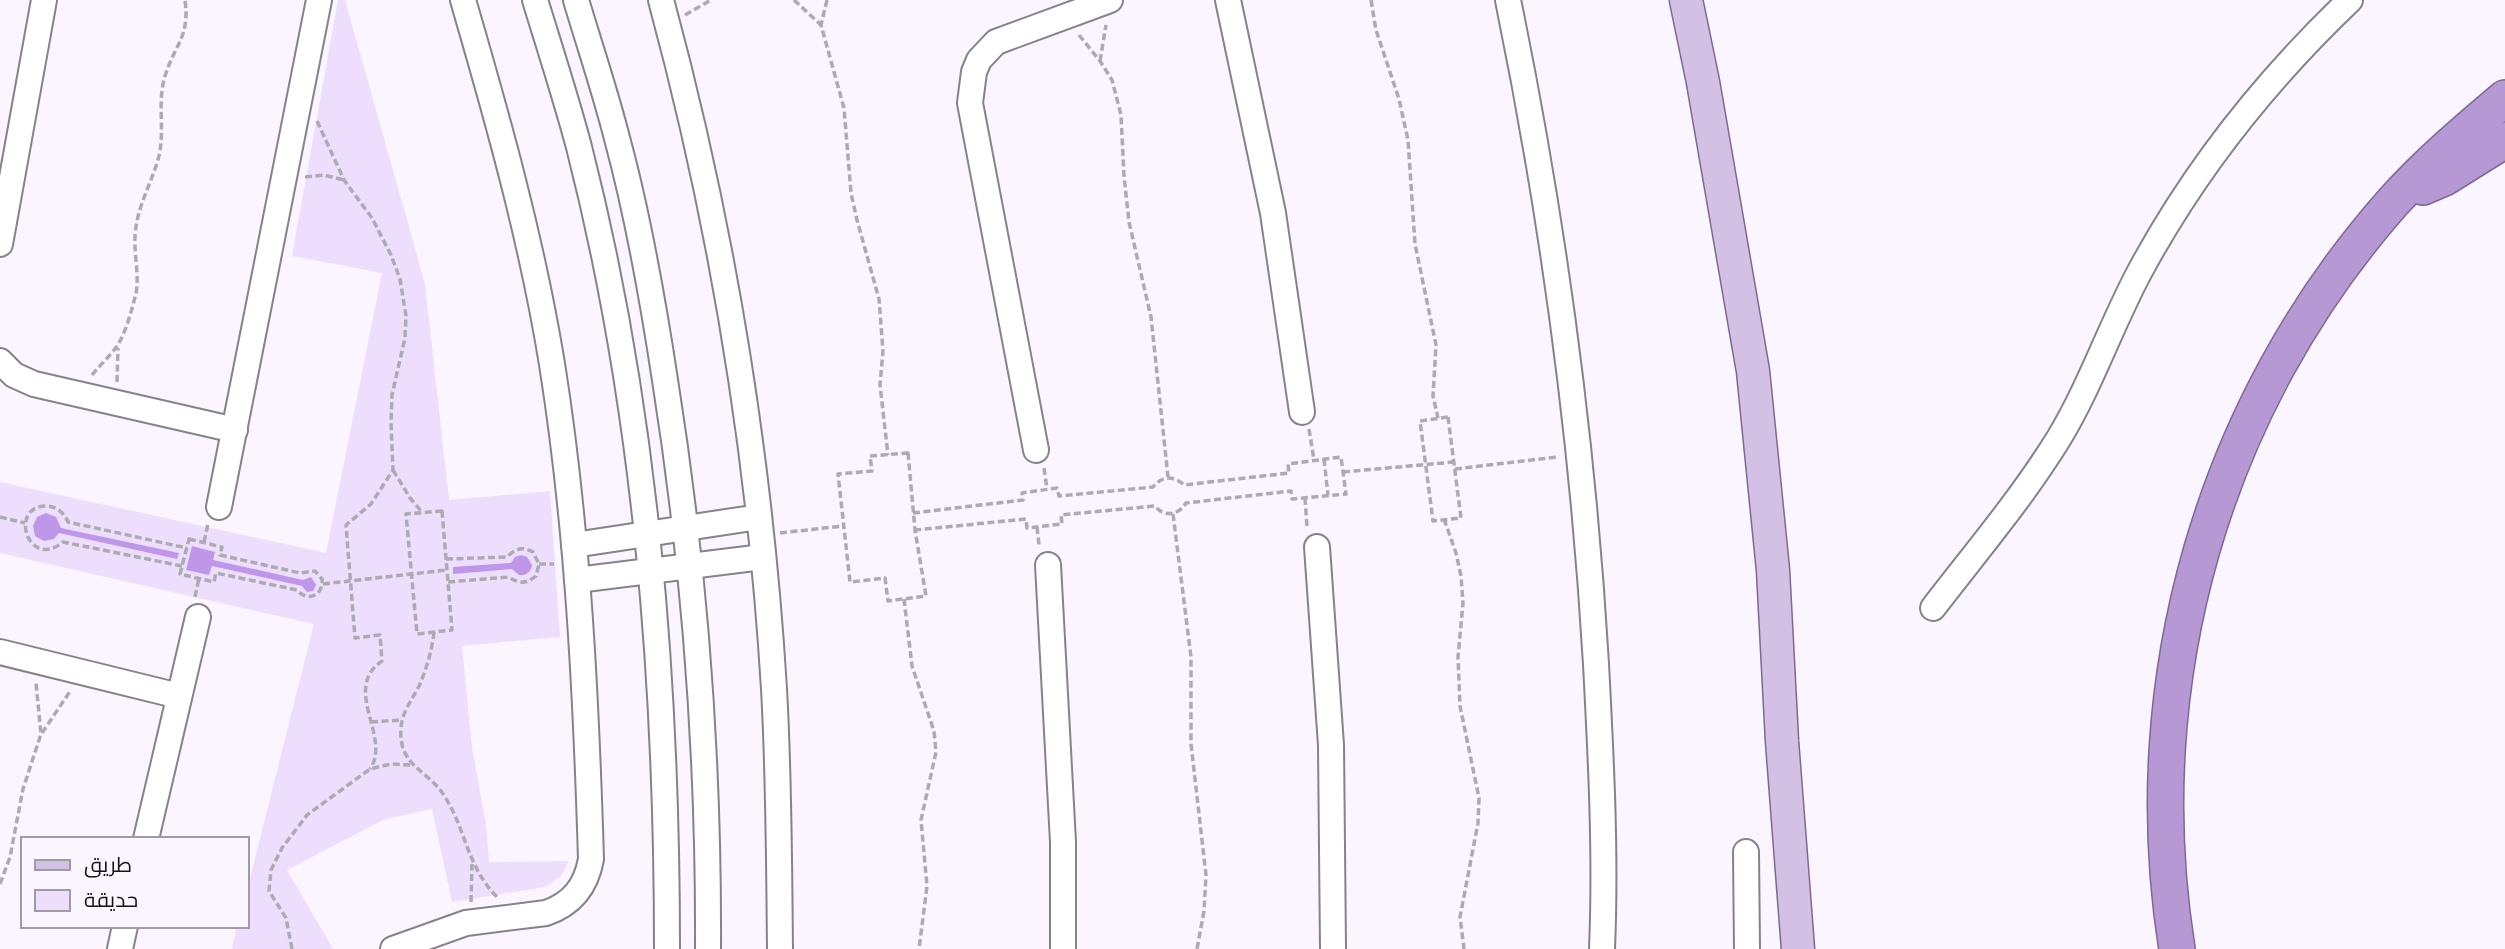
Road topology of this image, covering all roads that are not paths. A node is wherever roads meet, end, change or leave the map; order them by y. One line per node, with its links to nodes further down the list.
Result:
1 (44, 0): 15 (street)
2 (319, 0): 18 (street)
3 (464, 0): 24 (street)
4 (535, 0): 22 (street)
5 (576, 0): 21 (street)
6 (661, 0): 23 (street)
7 (1228, 0): 17 (street)
8 (1508, 0): 44 (street)
9 (1685, 0): 46 (main road)
10 (2350, 0): 30 (street)
11 (1108, 12): 19 (street)
12 (2505, 98): 14 (highway)
13 (2505, 140): 14 (highway)
14 (2394, 201): 47 (highway)
15 (0, 244)
16 (0, 361): 18 (street)
17 (1302, 412)
18 (235, 430): 20 (street)
19 (1036, 450)
20 (219, 507)
21 (686, 528): 22 (street); 23 (street); 27 (street)
22 (648, 534): 24 (street); 28 (street)
23 (761, 536): 27 (street); 41 (street)
24 (574, 545): 29 (street)
25 (1317, 547): 43 (street)
26 (1048, 565): 42 (street)
27 (690, 566): 28 (street); 40 (street)
28 (651, 570): 29 (street); 39 (street)
29 (577, 580): 38 (street)
30 (1933, 608)
31 (198, 617): 33 (street)
32 (0, 652): 33 (street)
33 (179, 696): 34 (street)
34 (146, 837)
35 (1746, 852): 45 (street)
36 (125, 928): 37 (street)
37 (120, 949)
38 (393, 949)
39 (667, 949)
40 (708, 949)
41 (780, 949)
42 (1063, 949)
43 (1334, 949)
44 (1602, 949)
45 (1746, 949)
46 (1798, 949)
47 (2177, 949)

